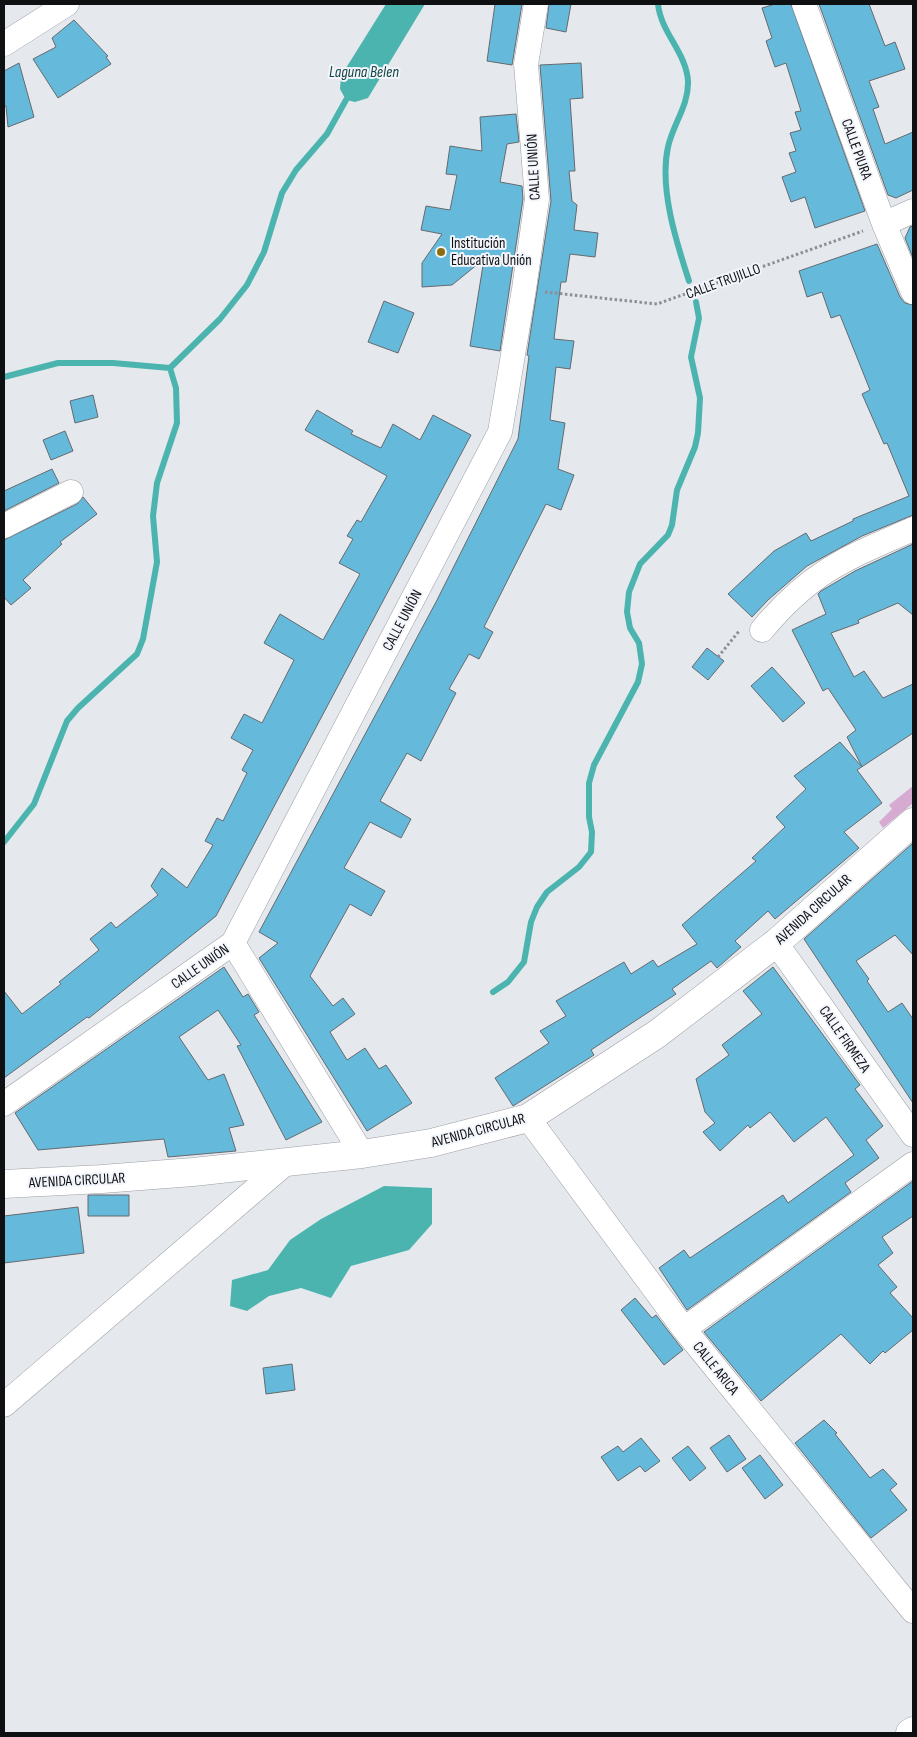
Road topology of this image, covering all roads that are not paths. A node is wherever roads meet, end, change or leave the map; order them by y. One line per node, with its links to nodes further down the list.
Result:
1 (67, 4): 4 (street)
2 (536, 4): 13 (street, CALLE UNIÓN)
3 (804, 4): 6 (street, CALLE PIURA)
4 (4, 44)
5 (913, 211): 6 (street)
6 (884, 224): 7 (street, CALLE PIURA)
7 (913, 292)
8 (71, 492): 9 (street)
9 (4, 526)
10 (913, 529): 11 (street)
11 (762, 630)
12 (913, 822): 14 (street, AVENIDA CIRCULAR)
13 (233, 942): 15 (street, CALLE UNIÓN); 18 (street)
14 (776, 943): 16 (street, AVENIDA CIRCULAR); 17 (street, CALLE FIRMEZA)
15 (4, 1104)
16 (528, 1118): 18 (street, AVENIDA CIRCULAR); 22 (street, CALLE ARICA)
17 (913, 1135)
18 (362, 1154): 19 (street, AVENIDA CIRCULAR)
19 (286, 1163): 21 (street, AVENIDA CIRCULAR); 23 (street)
20 (913, 1164): 22 (street)
21 (4, 1184)
22 (684, 1329): 24 (street, CALLE ARICA)
23 (4, 1405)
24 (913, 1611)
25 (913, 1730): 26 (street)
26 (910, 1733)

